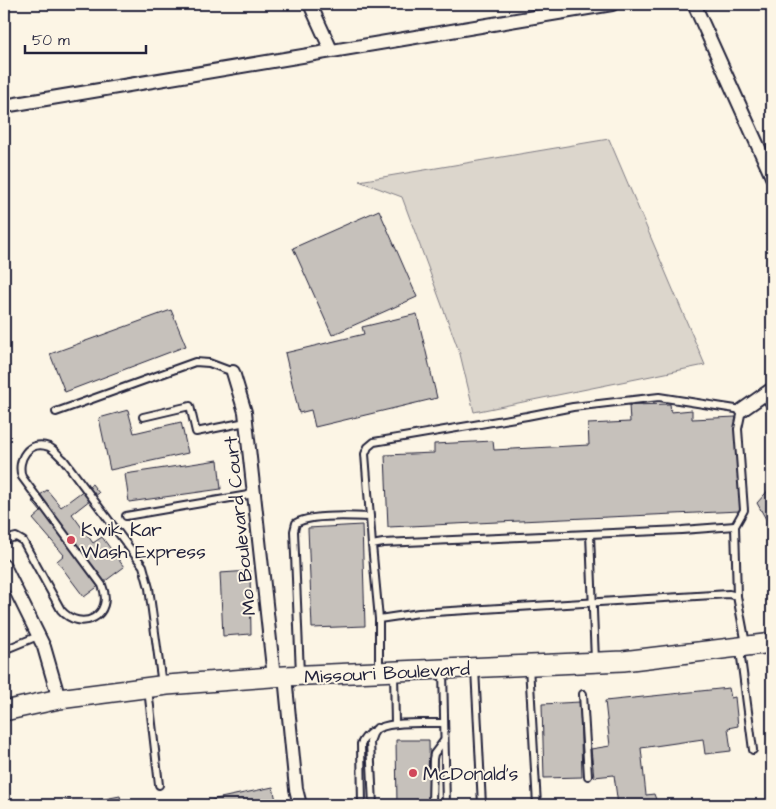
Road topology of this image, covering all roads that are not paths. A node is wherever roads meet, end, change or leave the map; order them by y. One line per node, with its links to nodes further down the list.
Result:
1 (310, 4): 4 (street)
2 (612, 4): 4 (street)
3 (694, 4): 6 (street)
4 (331, 50): 5 (street)
5 (4, 106)
6 (772, 177)
7 (232, 372): 11 (lane); 13 (street, Mo Boulevard Court)
8 (768, 392): 9 (lane); 10 (street)
9 (772, 408)
10 (742, 410): 16 (lane); 17 (lane)
11 (56, 412)
12 (143, 417): 13 (lane)
13 (246, 422): 14 (street, Mo Boulevard Court)
14 (254, 494): 15 (lane); 34 (street, Mo Boulevard Court)
15 (126, 516)
16 (370, 517): 20 (lane); 34 (lane)
17 (735, 526): 18 (lane); 22 (lane)
18 (590, 534): 20 (lane); 23 (lane)
19 (4, 540): 35 (lane)
20 (372, 545): 24 (lane)
21 (4, 566): 25 (street)
22 (737, 596): 23 (lane); 27 (lane)
23 (593, 602): 24 (lane); 29 (lane)
24 (379, 619): 33 (lane)
25 (38, 636): 28 (lane); 37 (street)
26 (772, 642): 27 (main road, Missouri Boulevard)
27 (743, 646): 29 (main road, Missouri Boulevard); 43 (lane)
28 (4, 650)
29 (595, 662): 30 (main road, Missouri Boulevard)
30 (529, 665): 31 (main road, Missouri Boulevard); 52 (lane)
31 (475, 667): 32 (main road, Missouri Boulevard); 51 (lane)
32 (443, 669): 33 (main road, Missouri Boulevard); 39 (lane)
33 (387, 672): 34 (main road, Missouri Boulevard); 40 (lane)
34 (286, 676): 35 (main road, Missouri Boulevard); 46 (street, Mo Boulevard Court)
35 (155, 687): 37 (main road, Missouri Boulevard); 45 (lane)
36 (583, 694): 44 (lane)
37 (60, 700): 38 (main road, Missouri Boulevard)
38 (4, 711)
39 (444, 723): 40 (lane); 42 (lane)
40 (395, 724): 41 (lane)
41 (378, 727): 47 (lane); 48 (lane)
42 (444, 736): 49 (lane); 50 (lane)
43 (753, 750)
44 (588, 776)
45 (159, 785)
46 (300, 805)
47 (362, 805)
48 (372, 805)
49 (432, 805)
50 (446, 805)
51 (482, 805)
52 (537, 805)

